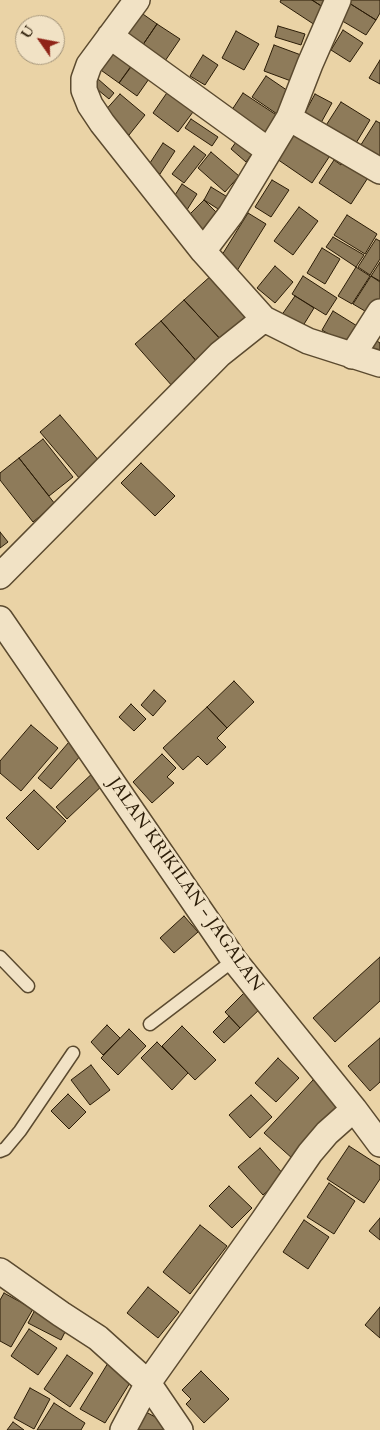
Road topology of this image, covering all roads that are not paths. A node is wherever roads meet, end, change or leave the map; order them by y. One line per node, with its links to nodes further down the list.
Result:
1 (138, 0): 3 (street)
2 (338, 0): 4 (street)
3 (110, 36): 5 (street); 7 (street)
4 (289, 118): 5 (street); 6 (street)
5 (269, 151): 7 (street)
6 (380, 171)
7 (203, 251): 9 (street)
8 (380, 312): 10 (street)
9 (264, 319): 10 (street); 12 (street)
10 (352, 356): 11 (street)
11 (380, 364)
12 (0, 576)
13 (0, 619): 15 (street, JALAN KRIKILAN - JAGALAN)
14 (0, 957): 16 (lane)
15 (234, 960): 17 (lane); 19 (street, JALAN KRIKILAN - JAGALAN)
16 (28, 986)
17 (150, 1024)
18 (73, 1053): 21 (lane)
19 (354, 1109): 20 (street, JALAN KRIKILAN - JAGALAN); 23 (street)
20 (380, 1144)
21 (0, 1152)
22 (0, 1271): 23 (street)
23 (148, 1383): 24 (street); 25 (street)
24 (123, 1430)
25 (180, 1430)

